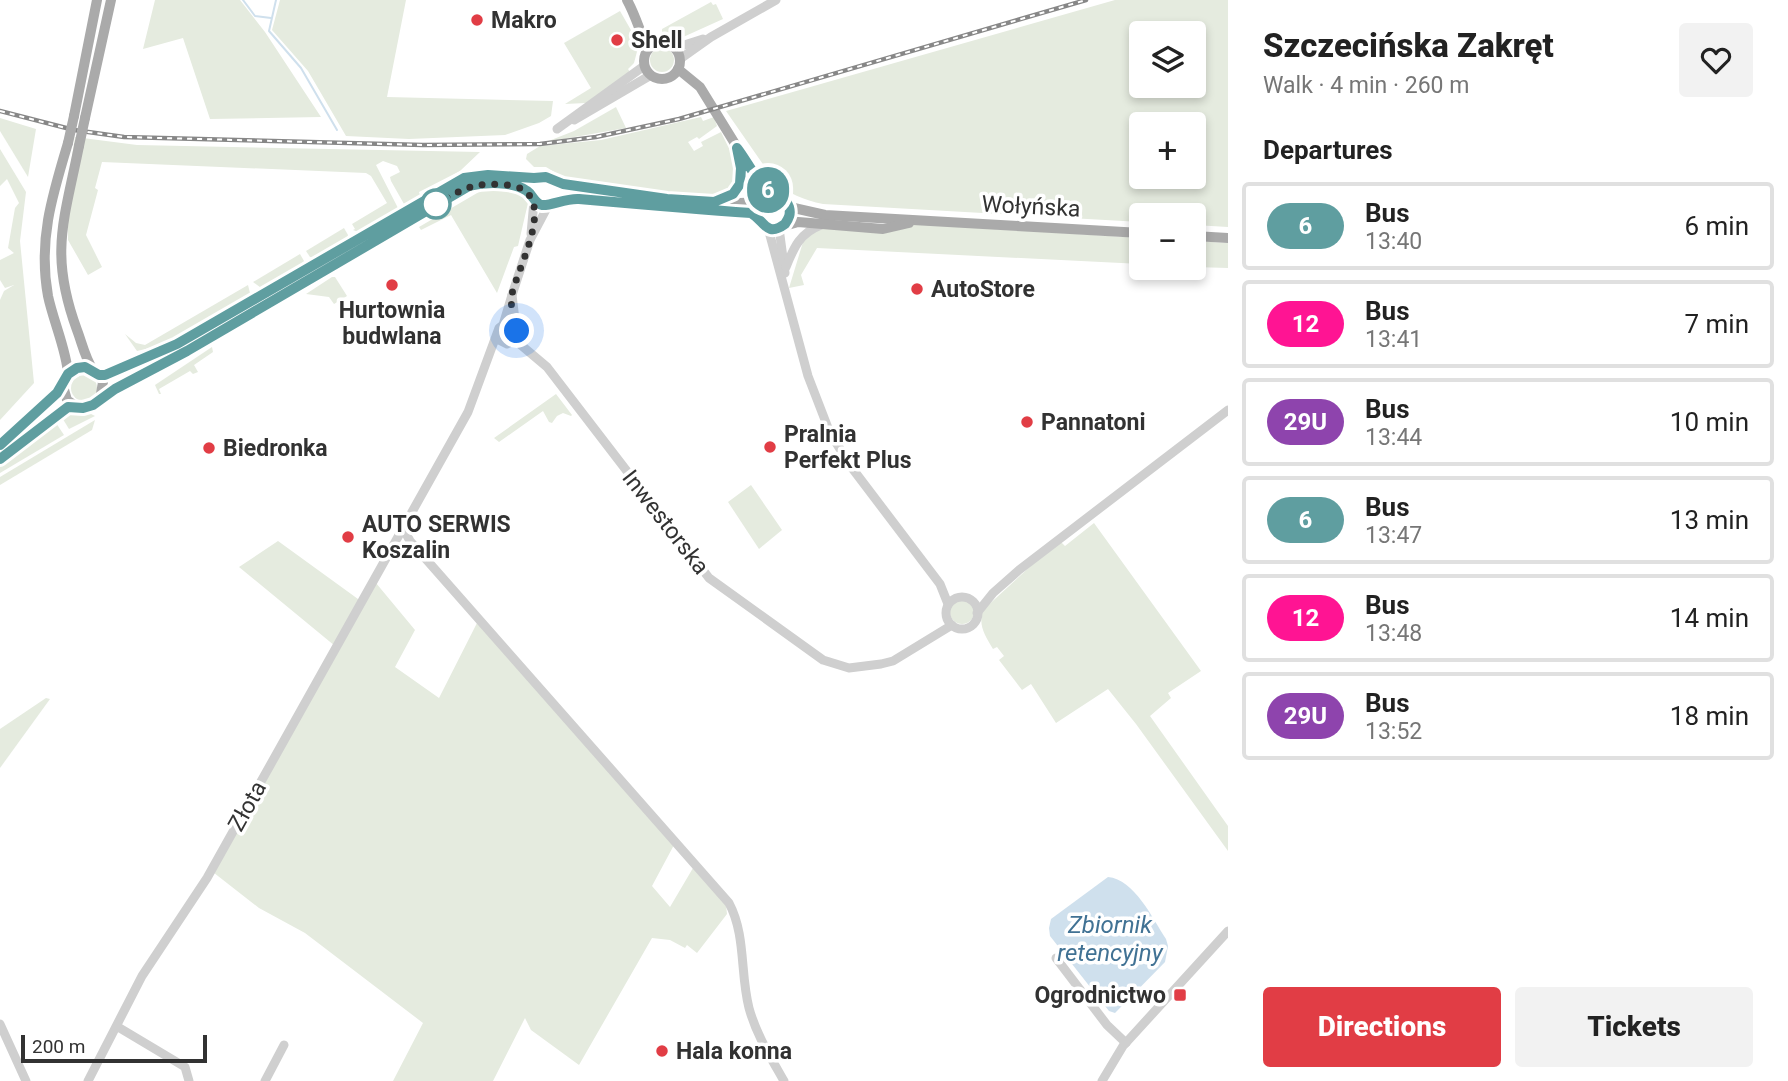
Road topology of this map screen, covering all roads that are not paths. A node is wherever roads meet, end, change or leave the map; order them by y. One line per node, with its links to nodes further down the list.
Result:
1 (97, 0): 8 (main road)
2 (111, 0): 8 (main road)
3 (627, 0): 5 (main road)
4 (776, 0): 6 (street)
5 (653, 46): 6 (main road); 7 (main road)
6 (676, 63): 7 (main road); 11 (main road)
7 (648, 70): 9 (street)
8 (80, 117): 10 (main road, bridge)
9 (559, 128)
10 (73, 145): 36 (main road); 37 (main road)
11 (738, 152): 14 (main road); 16 (main road); 17 (main road)
12 (539, 178): 13 (main road); 15 (main road); 36 (main road)
13 (555, 181): 17 (main road); 18 (main road)
14 (774, 196): 16 (main road); 19 (main road)
15 (533, 197): 18 (main road); 27 (street); 39 (main road)
16 (762, 201): 17 (main road); 20 (main road)
17 (714, 202)
18 (551, 203): 20 (main road); 27 (street)
19 (788, 205): 21 (main road, Wołyńska); 23 (main road)
20 (758, 218): 23 (main road)
21 (918, 221): 22 (main road, Wołyńska); 24 (main road, Wołyńska)
22 (821, 225): 23 (main road, Wołyńska); 28 (street)
23 (776, 228): 28 (street); 29 (street)
24 (1129, 232)
25 (1206, 237): 26 (main road)
26 (1227, 238)
27 (530, 240): 30 (street)
28 (785, 268): 29 (street)
29 (786, 288): 45 (street)
30 (512, 295): 31 (street); 32 (street)
31 (503, 325): 32 (street); 33 (street)
32 (516, 328): 34 (street)
33 (497, 334): 34 (street); 35 (street, Złota)
34 (512, 342): 35 (street); 53 (street, Inwestorska)
35 (488, 361): 44 (street, Złota)
36 (96, 372): 37 (main road); 39 (main road)
37 (68, 374): 38 (main road)
38 (63, 386): 40 (main road); 42 (main road)
39 (100, 399): 40 (main road)
40 (74, 406): 43 (main road)
41 (1228, 410): 46 (street)
42 (0, 445)
43 (0, 459)
44 (403, 528): 57 (street, Złota); 64 (street)
45 (940, 584): 47 (street); 49 (street)
46 (993, 593): 48 (street); 50 (street)
47 (957, 597): 48 (street); 49 (street)
48 (973, 602): 50 (street)
49 (948, 604): 51 (street)
50 (977, 613): 52 (street)
51 (946, 614): 52 (street); 53 (street, Inwestorska)
52 (952, 625): 53 (street, Inwestorska)
53 (924, 640)
54 (1228, 931): 58 (street)
55 (1056, 958): 58 (street)
56 (0, 1024): 60 (street)
57 (118, 1027): 61 (street, Złota); 62 (street)
58 (1126, 1043): 65 (street)
59 (284, 1045): 63 (street)
60 (26, 1081)
61 (88, 1081)
62 (189, 1081)
63 (265, 1081)
64 (784, 1081)
65 (1102, 1081)

